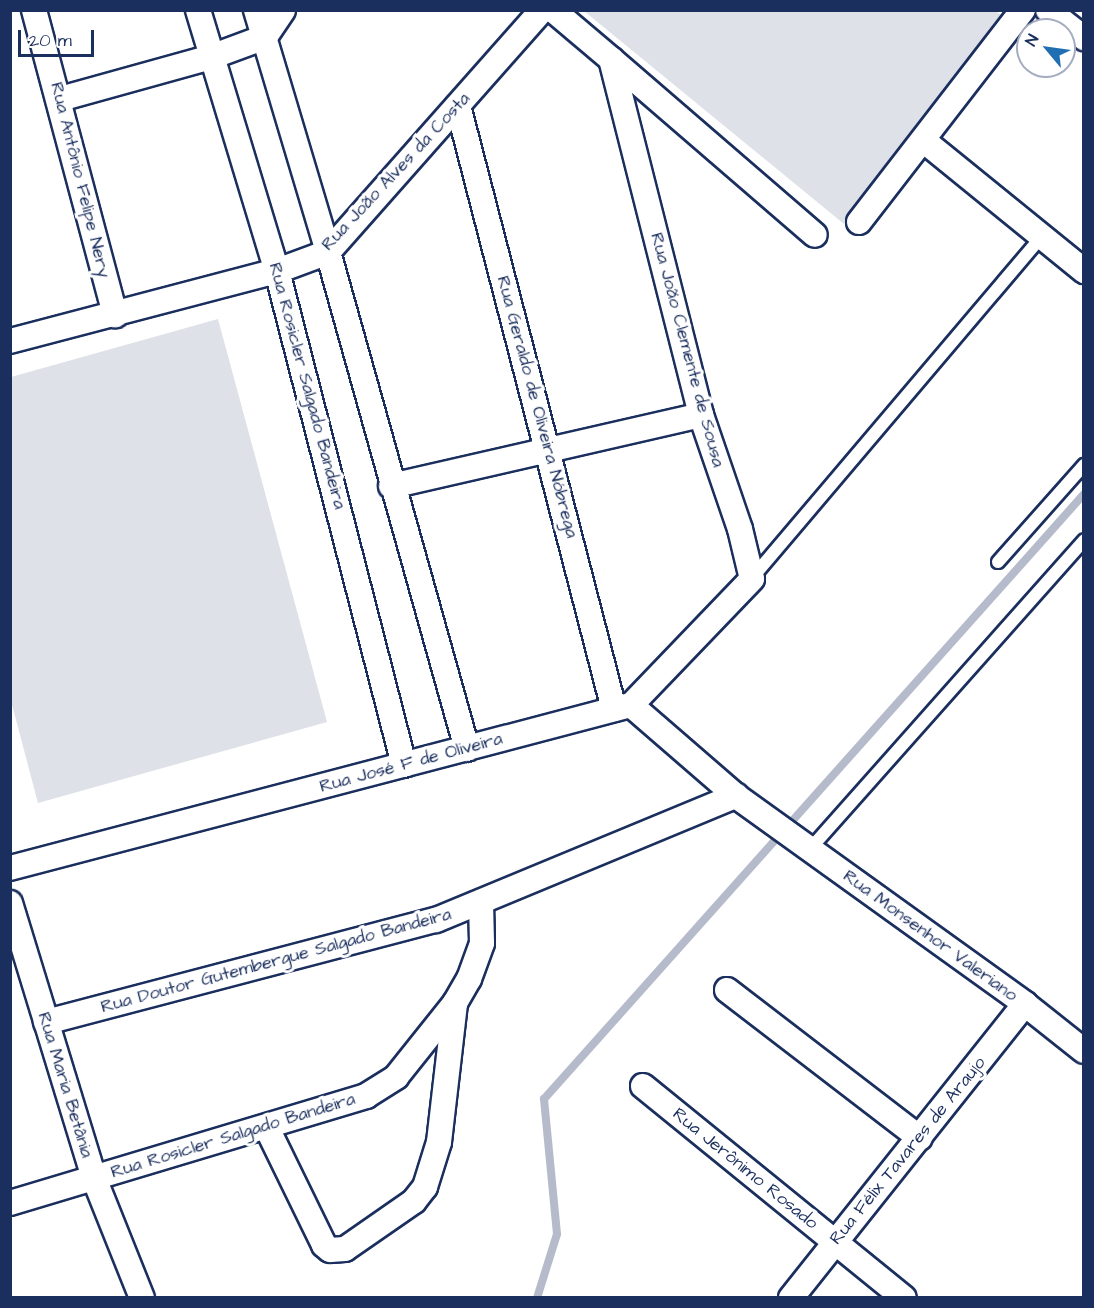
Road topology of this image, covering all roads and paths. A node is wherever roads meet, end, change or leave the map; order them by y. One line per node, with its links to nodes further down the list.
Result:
1 (34, 10): 13 (street, Rua Antônio Felipe Nery)
2 (198, 10): 11 (street, Rua Rosicler Salgado Bandeira)
3 (256, 10): 9 (street)
4 (283, 10): 9 (street)
5 (542, 10): 14 (street, Rua João Alves da Costa)
6 (553, 10): 12 (street)
7 (1023, 10): 15 (street)
8 (1048, 10): 10 (street)
9 (265, 37): 11 (street); 19 (street)
10 (1083, 38)
11 (211, 57): 13 (street); 20 (street, Rua Rosicler Salgado Bandeira)
12 (611, 59): 17 (street); 24 (street, Rua João Clemente de Sousa)
13 (60, 99): 22 (street, Rua Antônio Felipe Nery)
14 (458, 106): 19 (street, Rua João Alves da Costa); 25 (street, Rua Geraldo de Oliveira Nóbrega)
15 (923, 140): 16 (street); 18 (street)
16 (859, 222)
17 (815, 235)
18 (1042, 236): 21 (street); 30 (lane)
19 (328, 252): 20 (street, Rua João Alves da Costa); 27 (street)
20 (277, 271): 22 (street, Rua João Alves da Costa); 33 (street, Rua Rosicler Salgado Bandeira)
21 (1083, 271)
22 (115, 315): 23 (street, Rua João Alves da Costa)
23 (10, 341)
24 (701, 415): 25 (street); 30 (street, Rua João Clemente de Sousa)
25 (549, 451): 27 (street); 31 (street, Rua Geraldo de Oliveira Nóbrega)
26 (1083, 465): 29 (lane)
27 (391, 486): 32 (street)
28 (1083, 540): 35 (lane)
29 (998, 562)
30 (752, 579): 31 (street)
31 (622, 707): 32 (street, Rua José F de Oliveira); 34 (street)
32 (467, 749): 33 (street, Rua José F de Oliveira)
33 (404, 765): 36 (street, Rua José F de Oliveira)
34 (736, 796): 35 (street, Rua Monsenhor Valeriano); 37 (street, Rua Doutor Gutembergue Salgado Bandeira)
35 (805, 845): 41 (street, Rua Monsenhor Valeriano)
36 (10, 868)
37 (481, 902): 40 (street, Rua Rosicler Salgado Bandeira); 42 (street, Rua Doutor Gutembergue Salgado Bandeira)
38 (10, 903): 42 (street, Rua Maria Betânia)
39 (727, 990): 46 (street)
40 (455, 1003): 45 (street, Rua Rosicler Salgado Bandeira); 45 (street)
41 (1025, 1004): 43 (street, Rua Monsenhor Valeriano); 46 (street, Rua Félix Tavares de Araujo)
42 (46, 1022): 47 (street, Rua Maria Betânia)
43 (1083, 1051)
44 (643, 1086): 49 (street, Rua Jerônimo Rosado)
45 (267, 1128): 47 (street, Rua Rosicler Salgado Bandeira)
46 (920, 1138): 49 (street, Rua Félix Tavares de Araujo)
47 (94, 1178): 48 (street, Rua Rosicler Salgado Bandeira); 50 (street, Rua Maria Betânia)
48 (10, 1203)
49 (835, 1242): 51 (street, Rua Félix Tavares de Araujo); 52 (street, Rua Jerônimo Rosado)
50 (142, 1298)
51 (791, 1298)
52 (904, 1298)

